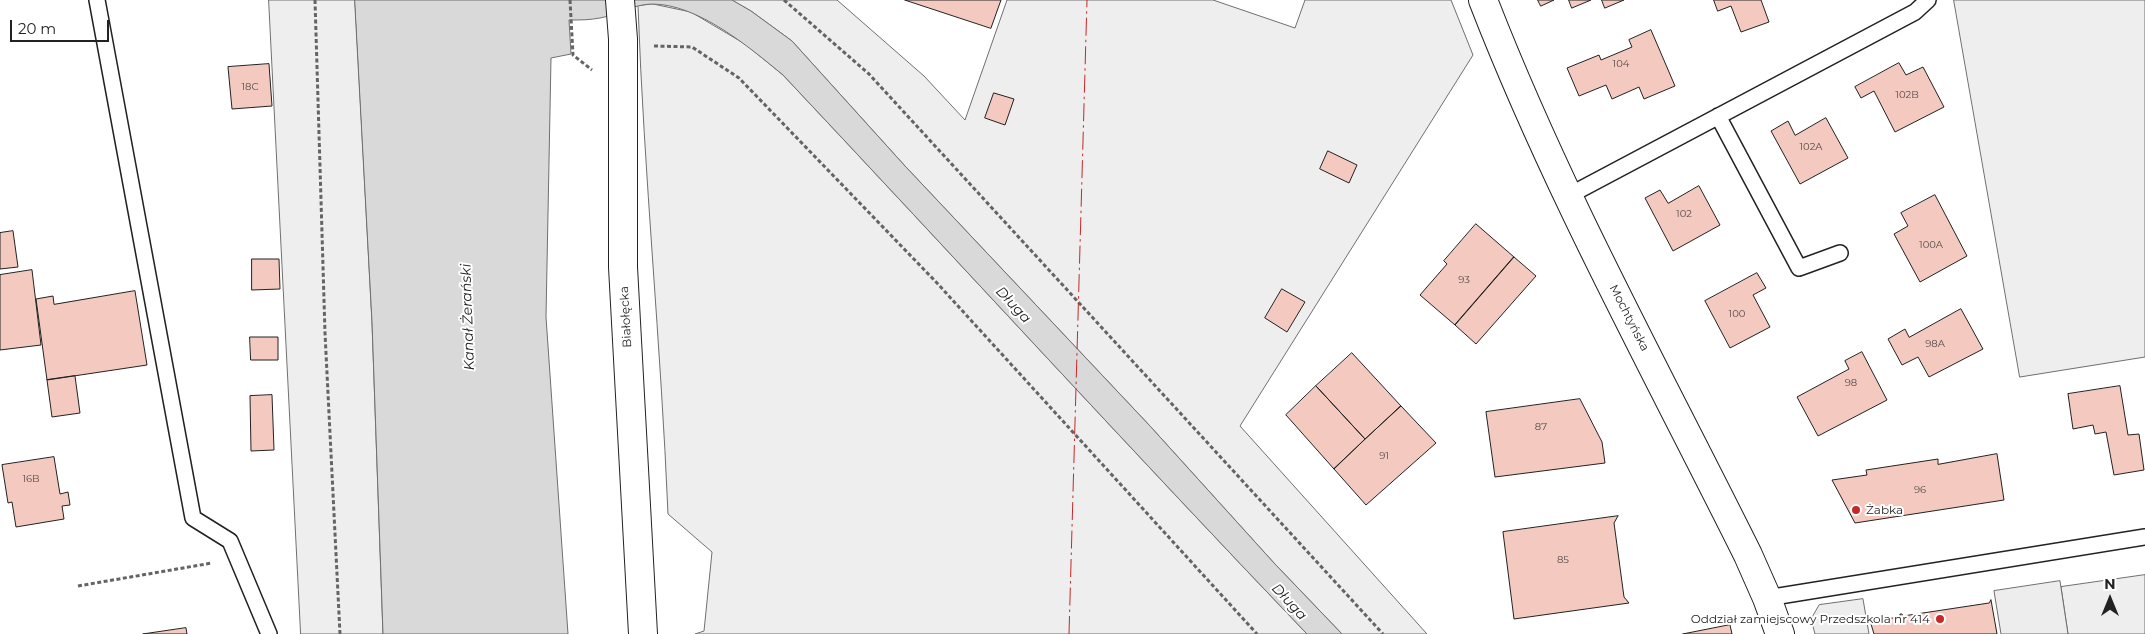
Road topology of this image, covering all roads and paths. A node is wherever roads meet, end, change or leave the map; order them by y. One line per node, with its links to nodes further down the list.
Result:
1 (97, 0): 14 (lane)
2 (315, 0): 18 (path)
3 (570, 0): 9 (path)
4 (620, 0): 8 (street, Białołęcka)
5 (784, 0): 21 (path)
6 (1483, 0): 11 (street, Mochtyńska)
7 (1928, 0): 10 (lane)
8 (635, 42): 19 (street, Białołęcka); 20 (path)
9 (573, 55)
10 (1718, 116): 11 (lane); 12 (lane)
11 (1568, 196): 16 (street, Mochtyńska)
12 (1840, 253)
13 (2145, 537): 16 (lane)
14 (237, 559): 15 (path); 17 (lane)
15 (78, 586)
16 (1767, 598): 22 (street, Mochtyńska)
17 (269, 634)
18 (340, 634)
19 (643, 634)
20 (1257, 634)
21 (1383, 634)
22 (1780, 634)

